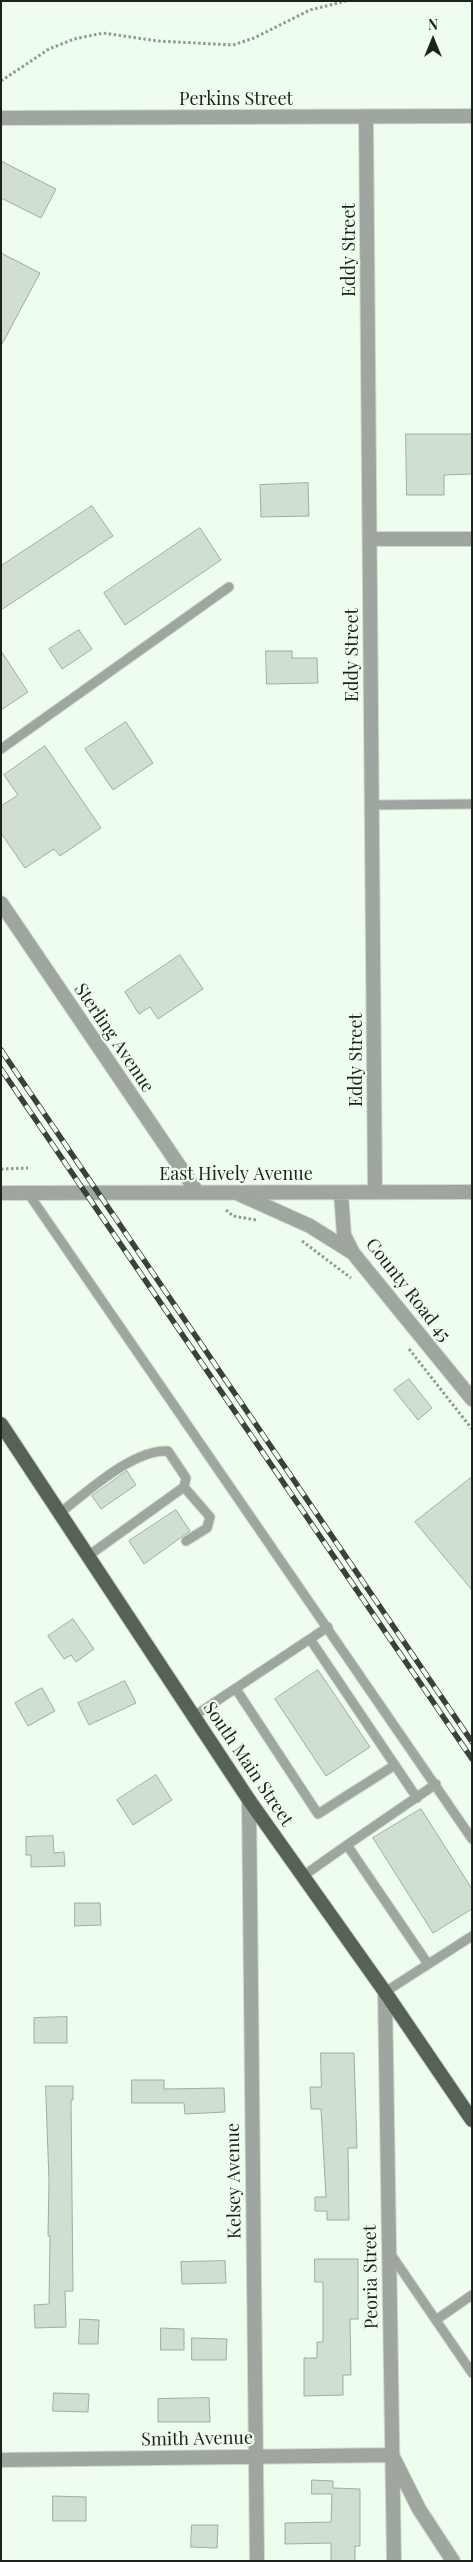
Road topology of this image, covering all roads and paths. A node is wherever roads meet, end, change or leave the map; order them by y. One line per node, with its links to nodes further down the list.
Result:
1 (346, 1): 2 (path)
2 (1, 81)
3 (472, 116): 5 (street, Perkins Street)
4 (1, 118): 5 (street, Perkins Street)
5 (366, 118): 6 (street, Eddy Street)
6 (370, 539): 7 (street); 11 (street, Eddy Street)
7 (472, 539)
8 (229, 587): 9 (lane)
9 (1, 749)
10 (472, 804): 11 (lane)
11 (372, 805): 17 (street, Eddy Street)
12 (1, 903): 15 (street, Sterling Avenue)
13 (1, 1168): 14 (path)
14 (28, 1168)
15 (197, 1192): 16 (street, East Hively Avenue); 20 (street, East Hively Avenue)
16 (233, 1192): 21 (street, East Hively Avenue); 25 (street)
17 (375, 1192): 18 (street, East Hively Avenue); 21 (street, East Hively Avenue)
18 (472, 1192)
19 (1, 1193): 20 (street, East Hively Avenue)
20 (28, 1193): 35 (lane)
21 (341, 1193): 25 (street, County Road 45)
22 (226, 1210): 23 (path)
23 (263, 1221)
24 (298, 1238): 26 (path)
25 (353, 1254): 28 (street, County Road 45)
26 (353, 1279)
27 (407, 1346): 30 (path)
28 (472, 1399)
29 (1, 1424): 32 (main road, South Main Street)
30 (472, 1429)
31 (184, 1487): 32 (lane); 33 (lane); 34 (lane)
32 (60, 1513): 34 (main road, South Main Street)
33 (186, 1541)
34 (88, 1556): 38 (main road, South Main Street)
35 (328, 1627): 36 (lane); 40 (lane)
36 (310, 1639): 37 (lane); 39 (lane)
37 (236, 1689): 38 (lane); 39 (lane)
38 (194, 1716): 42 (main road, South Main Street)
39 (395, 1766): 41 (lane)
40 (436, 1784): 41 (lane); 43 (lane)
41 (417, 1798): 44 (lane)
42 (249, 1800): 45 (main road, South Main Street); 55 (street, Kelsey Avenue)
43 (472, 1839)
44 (348, 1845): 45 (lane); 47 (lane)
45 (303, 1876): 48 (main road, South Main Street)
46 (472, 1936): 47 (lane)
47 (428, 1964): 48 (lane)
48 (385, 1992): 49 (main road, South Main Street); 50 (street, Peoria Street)
49 (471, 2117)
50 (389, 2252): 52 (lane); 54 (street, Peoria Street)
51 (472, 2295): 52 (lane)
52 (436, 2320): 53 (lane)
53 (472, 2372)
54 (392, 2456): 55 (street, Smith Avenue); 58 (street, Peoria Street); 59 (street)
55 (256, 2457): 56 (street, Smith Avenue); 57 (street, Kelsey Avenue)
56 (1, 2460)
57 (257, 2561)
58 (394, 2561)
59 (453, 2561)

